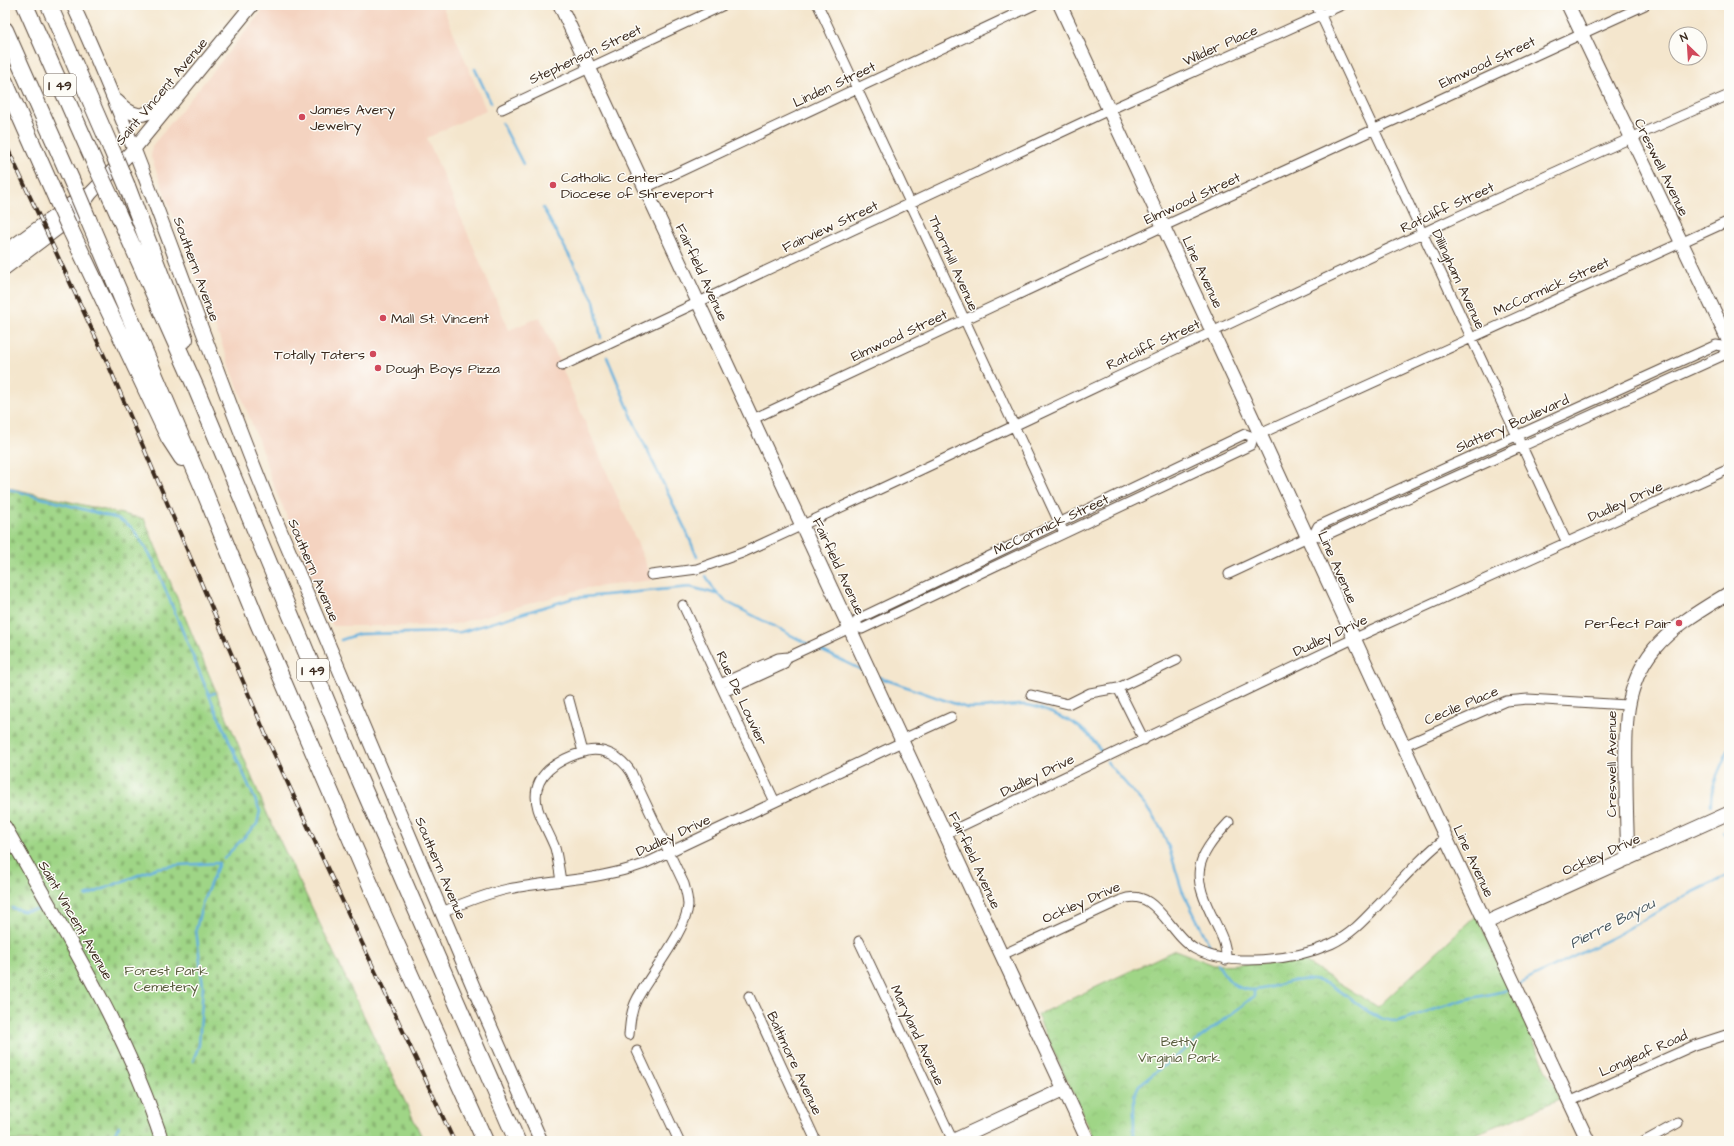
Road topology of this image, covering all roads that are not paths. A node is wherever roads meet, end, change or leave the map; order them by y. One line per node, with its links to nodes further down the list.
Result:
1 (25, 5): 52 (highway, I 49, bridge)
2 (48, 5): 52 (highway, bridge)
3 (73, 5): 21 (street, Southern Avenue)
4 (252, 5): 19 (street, Saint Vincent Avenue)
5 (560, 5): 17 (street, Fairfield Avenue)
6 (724, 5): 17 (street, Stephenson Street)
7 (818, 5): 20 (street, Thornhill Avenue)
8 (1034, 5): 20 (street, Linden Street)
9 (1060, 5): 24 (street, Line Avenue)
10 (1316, 5): 14 (street, Dillingham Avenue)
11 (1342, 5): 14 (street, Wilder Place)
12 (1568, 5): 16 (street, Creswell Avenue)
13 (1645, 5): 16 (street, Elmwood Street)
14 (1320, 15): 24 (street, Wilder Place); 25 (street, Dillingham Avenue)
15 (5, 30): 51 (highway, I 49, bridge)
16 (1580, 34): 25 (street, Elmwood Street); 26 (street, Creswell Avenue)
17 (589, 68): 23 (street, Stephenson Street); 28 (street, Fairfield Avenue)
18 (5, 82): 51 (highway, bridge)
19 (184, 88): 21 (street); 27 (street, Saint Vincent Avenue)
20 (857, 89): 28 (street, Linden Street); 30 (street, Thornhill Avenue)
21 (112, 96): 27 (street, Southern Avenue)
22 (1729, 96): 26 (street, Ratcliff Street)
23 (502, 109)
24 (1109, 110): 30 (street, Fairview Street); 32 (street, Line Avenue)
25 (1374, 130): 32 (street, Elmwood Street); 33 (street, Dillingham Avenue)
26 (1630, 138): 33 (street, Ratcliff Street); 34 (street, Creswell Avenue)
27 (134, 149): 29 (street, Saint Vincent Avenue); 86 (street, Southern Avenue)
28 (645, 188): 37 (street, Fairfield Avenue)
29 (91, 193): 35 (street, Saint Vincent Avenue); 36 (street, Saint Vincent Avenue)
30 (911, 204): 37 (street, Fairview Street); 38 (street, Thornhill Avenue)
31 (1729, 221): 34 (street, McCormick Street)
32 (1164, 226): 38 (street, Elmwood Street); 39 (street, Line Avenue)
33 (1423, 234): 39 (street, Ratcliff Street); 40 (street, Dillingham Avenue)
34 (1681, 243): 40 (street, McCormick Street); 41 (street, Creswell Avenue)
35 (5, 251)
36 (5, 268)
37 (699, 303): 42 (street, Fairview Street); 43 (street, Fairfield Avenue)
38 (964, 320): 43 (street, Elmwood Street); 44 (street, Thornhill Avenue)
39 (1212, 331): 44 (street, Ratcliff Street); 45 (street, Line Avenue)
40 (1470, 338): 45 (street, McCormick Street); 46 (street, Dillingham Avenue)
41 (1728, 345): 46 (street, Slattery Boulevard); 47 (street, Slattery Boulevard)
42 (562, 366)
43 (753, 419): 54 (street, Fairfield Avenue)
44 (1013, 426): 53 (street, Thornhill Avenue); 54 (street, Ratcliff Street)
45 (1257, 435): 49 (street, McCormick Street); 50 (street, McCormick Street); 56 (street, Line Avenue)
46 (1517, 436): 47 (street, Dillingham Avenue); 56 (street, Slattery Boulevard)
47 (1522, 447): 56 (street, Slattery Boulevard); 57 (street, Dillingham Avenue)
48 (1729, 469): 57 (street, Dudley Drive)
49 (1159, 476): 50 (street); 53 (street, McCormick Street)
50 (1164, 486): 55 (street, McCormick Street)
51 (203, 488): 99 (highway, I 49)
52 (240, 497): 100 (highway, I 49)
53 (1060, 523): 55 (street, Thornhill Avenue); 58 (street, McCormick Street)
54 (802, 526): 60 (street, Ratcliff Street); 64 (street, Fairfield Avenue)
55 (1064, 533): 61 (street, McCormick Street)
56 (1310, 536): 59 (street, Slattery Boulevard); 65 (street, Line Avenue)
57 (1567, 543): 65 (street, Dudley Drive)
58 (951, 574): 61 (street); 64 (street, McCormick Street)
59 (1229, 574)
60 (651, 575)
61 (956, 585): 64 (street, McCormick Street)
62 (1729, 593): 71 (street, Creswell Avenue)
63 (683, 605): 67 (street, Rue De Louvier)
64 (853, 627): 67 (street); 74 (street, Fairfield Avenue)
65 (1353, 639): 73 (street, Dudley Drive); 75 (street, Line Avenue)
66 (1177, 660): 68 (street)
67 (722, 688): 77 (street, Rue De Louvier)
68 (1118, 688): 69 (street); 73 (street)
69 (1031, 695)
70 (569, 700): 76 (street)
71 (1627, 705): 75 (street, Cecile Place); 84 (street, Creswell Avenue)
72 (951, 717): 74 (street, Dudley Drive)
73 (1144, 740): 81 (street, Dudley Drive)
74 (902, 741): 77 (street, Dudley Drive); 81 (street, Fairfield Avenue)
75 (1403, 746): 82 (street, Line Avenue)
76 (583, 752): 83 (street); 85 (street)
77 (775, 802): 83 (street, Dudley Drive)
78 (1729, 813): 84 (street, Ockley Drive)
79 (1229, 822): 90 (street)
80 (5, 827): 98 (street, Saint Vincent Avenue)
81 (945, 834): 89 (street, Fairfield Avenue)
82 (1446, 838): 87 (street, Line Avenue); 90 (street, Ockley Drive)
83 (669, 853): 85 (street, Dudley Drive); 93 (street)
84 (1628, 859): 87 (street, Ockley Drive)
85 (561, 881): 86 (street, Dudley Drive)
86 (442, 912): 101 (street, Southern Avenue)
87 (1485, 923): 96 (street, Line Avenue)
88 (859, 941): 104 (street, Maryland Avenue)
89 (1002, 955): 90 (street, Ockley Drive); 95 (street, Fairfield Avenue)
90 (1226, 960)
91 (749, 996): 103 (street, Baltimore Avenue)
92 (1729, 1034): 96 (street, Longleaf Road)
93 (629, 1035)
94 (637, 1051): 102 (street)
95 (1064, 1089): 104 (street); 105 (street, Fairfield Avenue)
96 (1569, 1102): 106 (street, Line Avenue)
97 (1678, 1123): 107 (street)
98 (162, 1141)
99 (485, 1141)
100 (517, 1141)
101 (541, 1141)
102 (679, 1141)
103 (816, 1141)
104 (952, 1141)
105 (1088, 1141)
106 (1588, 1141)
107 (1645, 1141)

